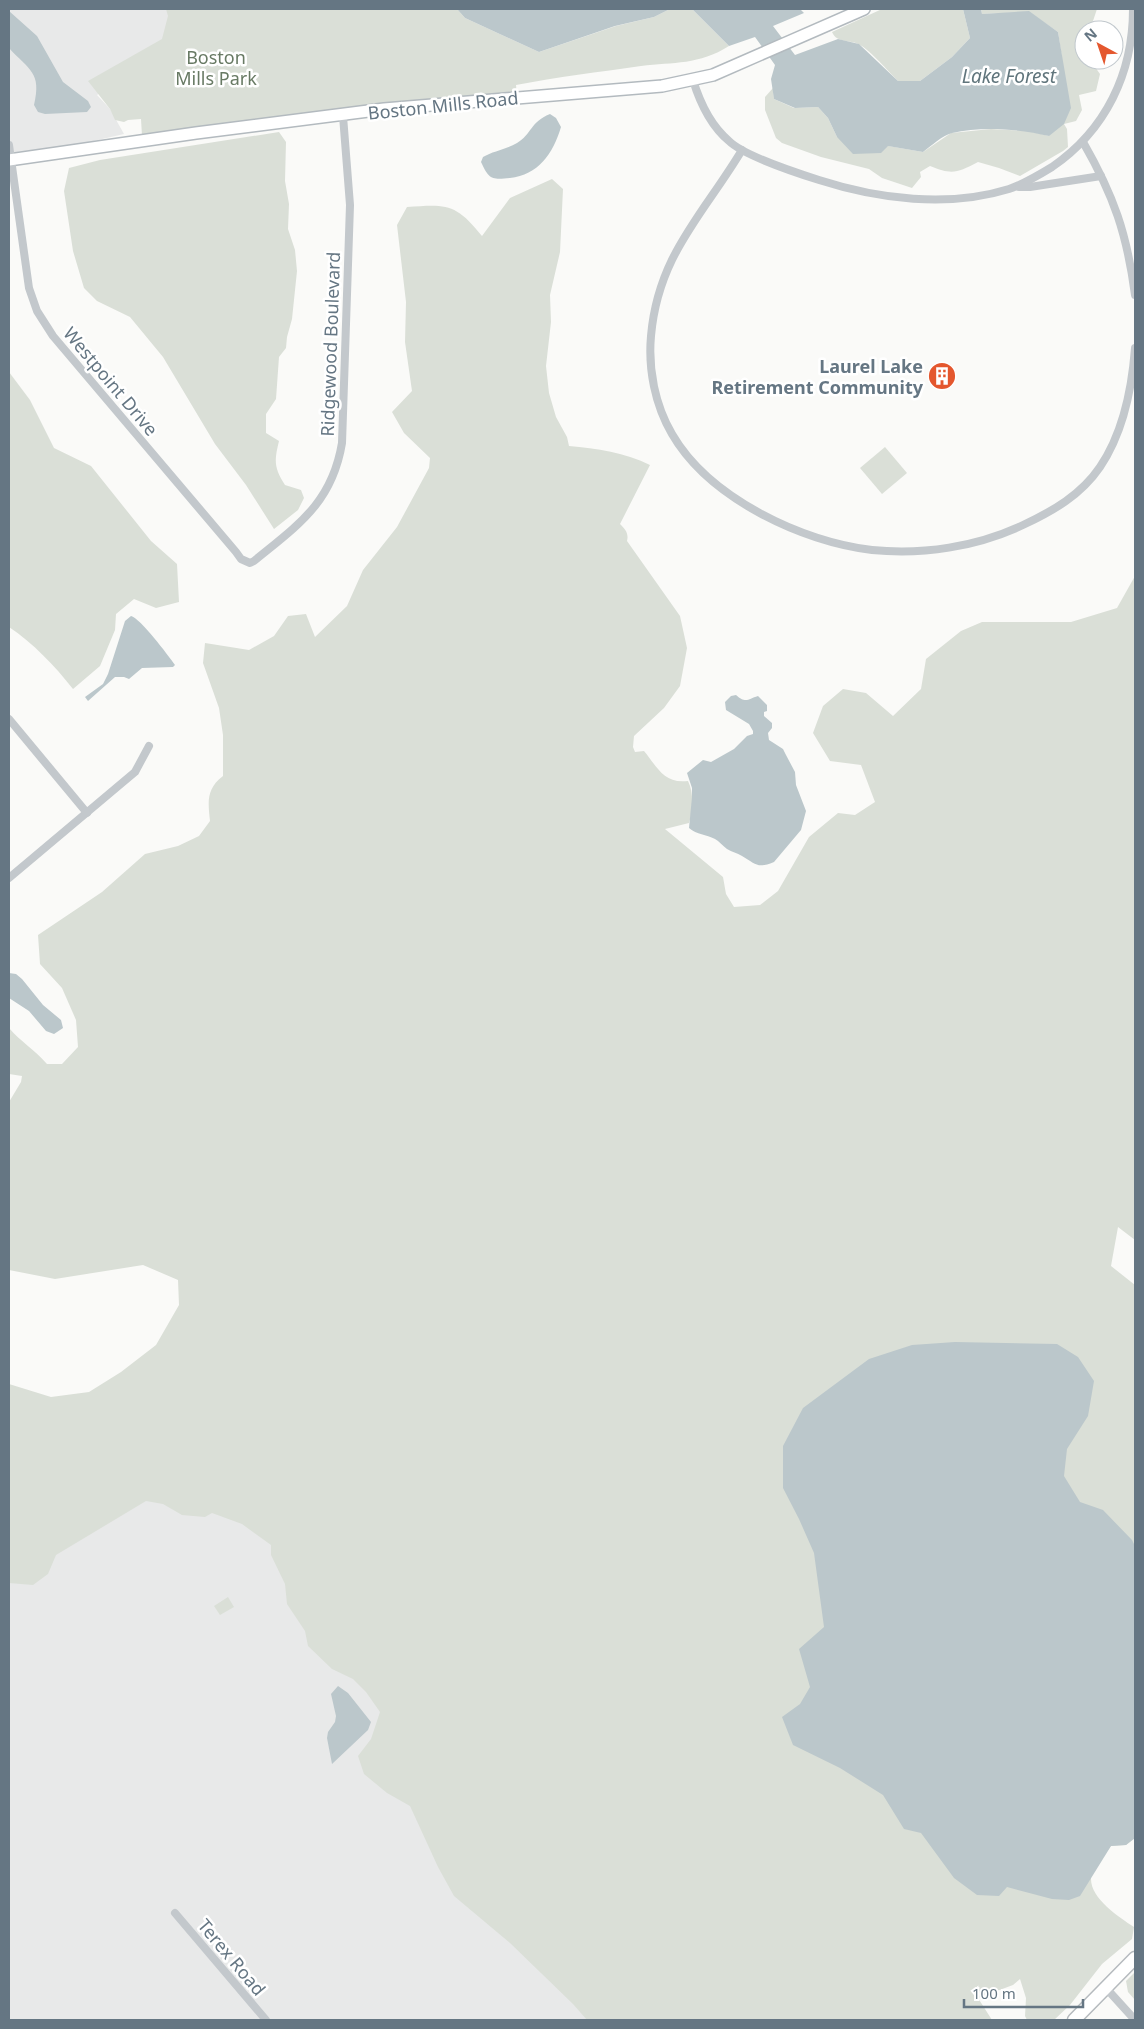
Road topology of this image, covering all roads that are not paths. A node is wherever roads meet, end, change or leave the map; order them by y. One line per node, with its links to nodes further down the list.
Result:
1 (864, 9): 3 (street, Boston Mills Road)
2 (1133, 9): 5 (street)
3 (693, 80): 4 (street, Boston Mills Road); 7 (street)
4 (343, 116): 8 (street, Boston Mills Road); 13 (street, Ridgewood Boulevard)
5 (1083, 142): 9 (street); 10 (street)
6 (9, 146): 8 (street)
7 (742, 150): 10 (street); 12 (street)
8 (9, 160): 13 (street, Westpoint Drive)
9 (1101, 176): 10 (street); 11 (street)
10 (1015, 187)
11 (1135, 295)
12 (1135, 348)
13 (270, 548)
14 (9, 719): 16 (street)
15 (149, 746): 16 (street)
16 (87, 813): 17 (street)
17 (9, 878)
18 (175, 1913): 21 (street, Terex Road)
19 (1135, 1958): 20 (main road)
20 (1106, 1988): 22 (main road); 23 (street)
21 (266, 2020)
22 (1074, 2020)
23 (1135, 2020)

